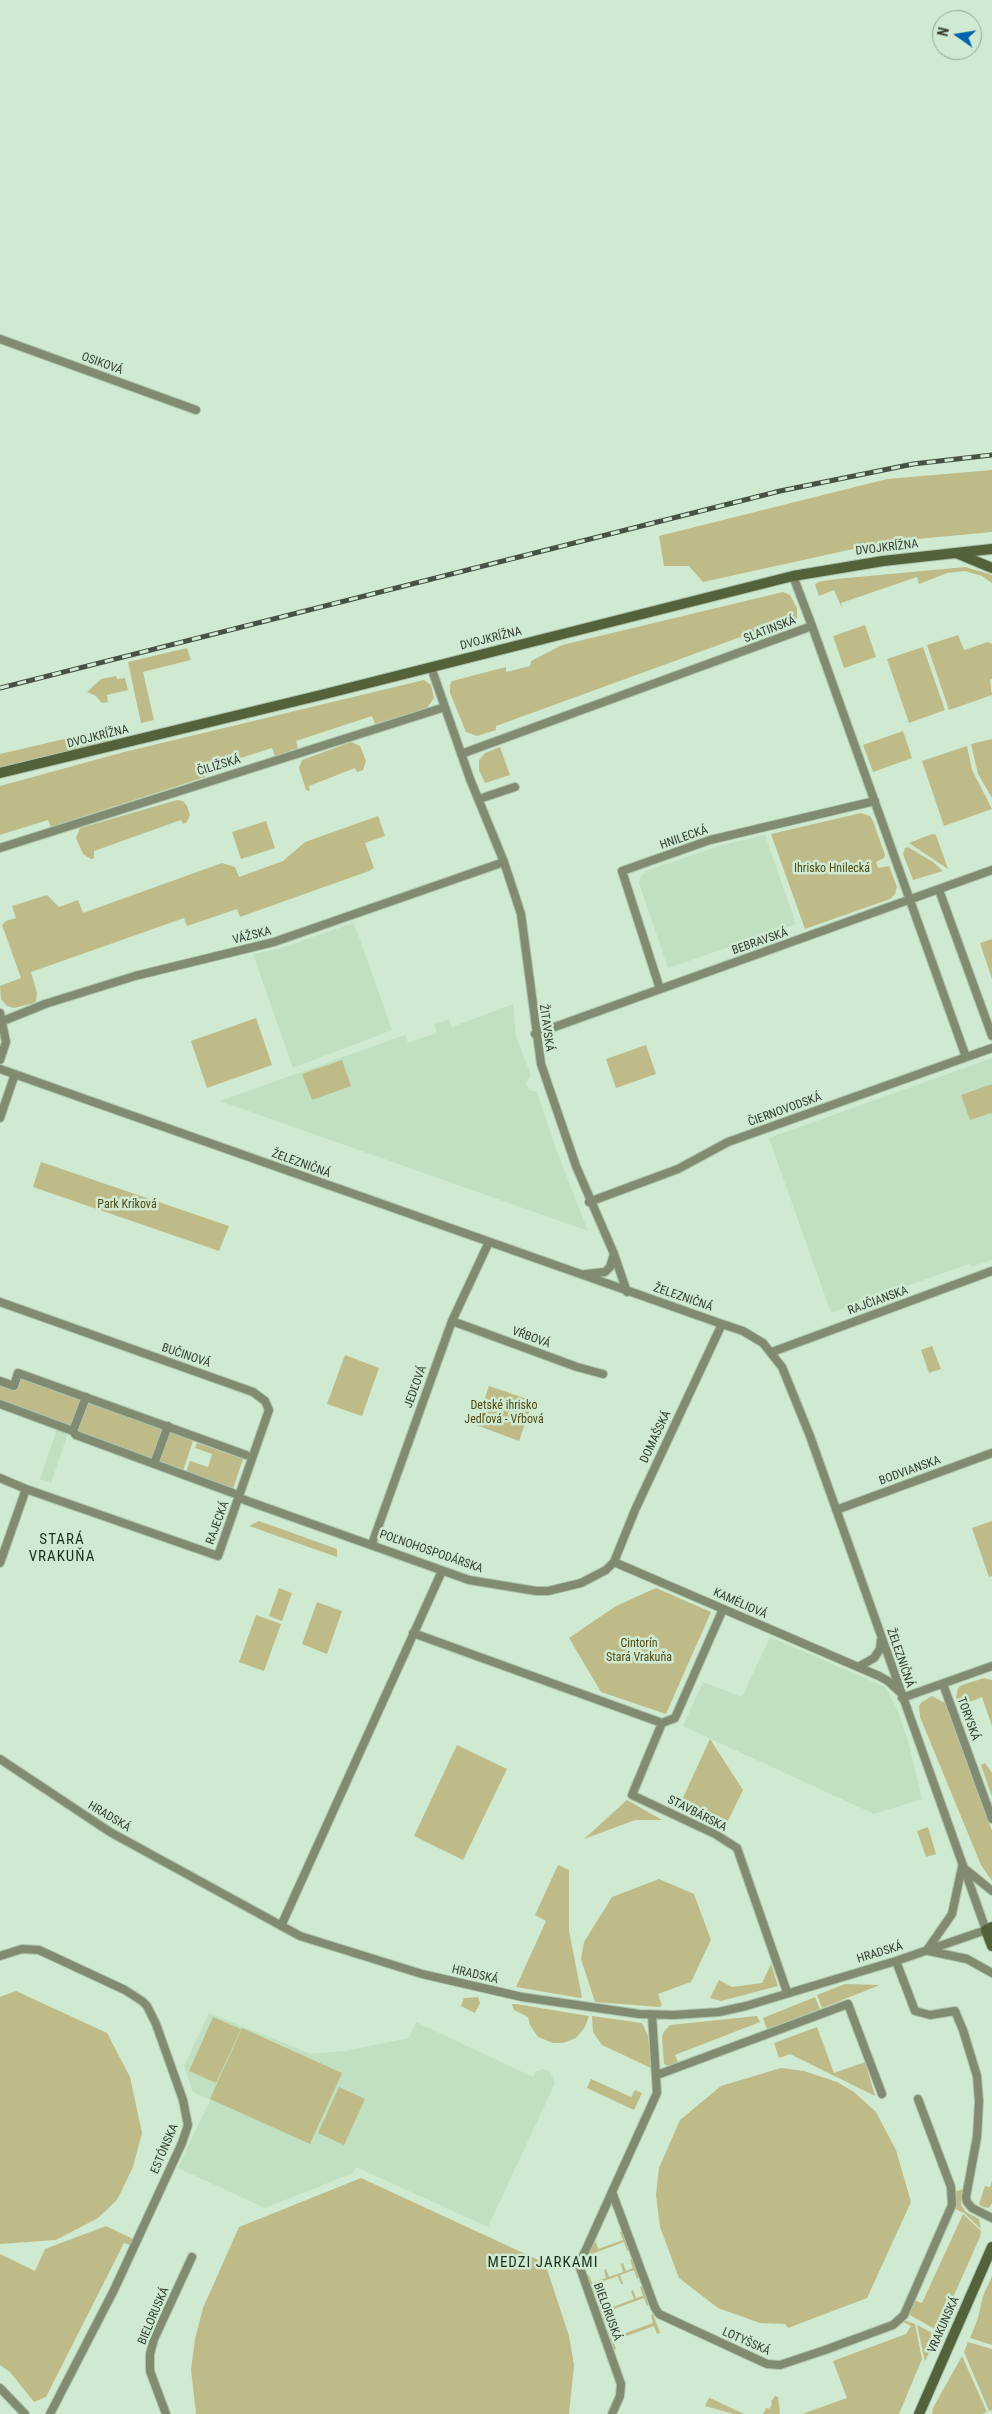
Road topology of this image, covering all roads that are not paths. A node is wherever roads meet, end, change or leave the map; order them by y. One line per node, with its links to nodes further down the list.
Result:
1 (0, 339): 2 (street, OSIKOVÁ)
2 (196, 410)
3 (992, 549): 4 (street, DVOJKRÍŽNA)
4 (953, 552): 5 (street); 6 (street, DVOJKRÍŽNA)
5 (992, 568)
6 (793, 576): 7 (street); 8 (street, DVOJKRÍŽNA)
7 (812, 626): 10 (street, SLATINSKÁ); 14 (street, SLATINSKÁ)
8 (431, 667): 9 (street, ŽITAVSKÁ); 11 (street, DVOJKRÍŽNA)
9 (445, 707): 10 (street, ŽITAVSKÁ); 15 (street, ČILIŽSKÁ)
10 (461, 754): 13 (street, ŽITAVSKÁ)
11 (0, 773)
12 (514, 787): 13 (street)
13 (480, 799): 16 (street, ŽITAVSKÁ)
14 (875, 802): 19 (street, SLATINSKÁ); 20 (street, HNILECKÁ)
15 (0, 848)
16 (504, 862): 21 (street, VÁŽSKA); 22 (street, ŽITAVSKÁ)
17 (992, 870): 18 (street, BEBRAVSKÁ)
18 (939, 890): 19 (street, BEBRAVSKÁ); 23 (street)
19 (910, 901): 20 (street, BEBRAVSKÁ); 25 (street, SLATINSKÁ)
20 (660, 989): 22 (street, BEBRAVSKÁ)
21 (1, 1017): 26 (street)
22 (535, 1034): 30 (street, ŽITAVSKÁ)
23 (992, 1036)
24 (992, 1048): 25 (street, ČIERNOVODSKÁ)
25 (966, 1057): 30 (street, ČIERNOVODSKÁ)
26 (0, 1060)
27 (0, 1069): 28 (street, ŽELEZNIČNÁ)
28 (15, 1074): 29 (street); 31 (street, ŽELEZNIČNÁ)
29 (0, 1118)
30 (590, 1202): 32 (street, ŽITAVSKÁ)
31 (489, 1242): 34 (street, ŽELEZNIČNÁ); 37 (street, JEDĽOVÁ)
32 (614, 1254): 34 (street); 35 (street, ŽITAVSKÁ)
33 (992, 1271): 39 (street, RAJČIANSKA)
34 (578, 1274): 35 (street, ŽELEZNIČNÁ)
35 (627, 1292): 38 (street, ŽELEZNIČNÁ)
36 (0, 1302): 51 (street, BUČINOVÁ)
37 (452, 1321): 40 (street, VŔBOVÁ); 53 (street, JEDĽOVÁ)
38 (722, 1324): 39 (street, ŽELEZNIČNÁ); 54 (street, DOMAŠSKÁ)
39 (772, 1352): 52 (street, ŽELEZNIČNÁ)
40 (602, 1374)
41 (0, 1381): 42 (street)
42 (86, 1397): 44 (street); 45 (street)
43 (0, 1404): 45 (street, POĽNOHOSPODÁRSKA)
44 (168, 1426): 47 (street); 48 (street)
45 (73, 1431): 48 (street, POĽNOHOSPODÁRSKA)
46 (992, 1453): 52 (street, BODVIANSKA)
47 (246, 1455)
48 (154, 1464): 51 (street, POĽNOHOSPODÁRSKA)
49 (0, 1478): 50 (street)
50 (26, 1489): 51 (street, RAJECKÁ); 55 (street)
51 (236, 1495): 53 (street, POĽNOHOSPODÁRSKA)
52 (836, 1510): 59 (street, ŽELEZNIČNÁ)
53 (372, 1544): 56 (street, POĽNOHOSPODÁRSKA)
54 (614, 1562): 56 (street, POĽNOHOSPODÁRSKA); 57 (street, KAMÉLIOVÁ)
55 (0, 1563)
56 (442, 1570): 58 (street)
57 (723, 1608): 61 (street, KAMÉLIOVÁ); 64 (street, STAVBÁRSKA)
58 (413, 1633): 64 (street); 69 (street)
59 (881, 1637): 61 (street); 63 (street, ŽELEZNIČNÁ)
60 (992, 1666): 62 (street)
61 (858, 1667): 63 (street, KAMÉLIOVÁ)
62 (943, 1684): 63 (street); 66 (street, TORYSKÁ)
63 (902, 1696): 67 (street, ŽELEZNIČNÁ)
64 (662, 1724): 76 (street, STAVBÁRSKA)
65 (0, 1760): 69 (street, HRADSKÁ)
66 (992, 1819)
67 (962, 1867): 68 (street); 70 (street, ŽELEZNIČNÁ); 72 (street)
68 (992, 1891)
69 (281, 1926): 77 (street, HRADSKÁ)
70 (989, 1929): 71 (street); 72 (street, HRADSKÁ)
71 (992, 1946)
72 (927, 1950): 74 (street, HRADSKÁ); 75 (street)
73 (0, 1956): 87 (street, ESTÓNSKA)
74 (896, 1961): 76 (street, HRADSKÁ); 82 (street)
75 (992, 1973)
76 (787, 1992): 77 (street, HRADSKÁ)
77 (652, 2015): 78 (street)
78 (657, 2075): 79 (street); 81 (street)
79 (882, 2094)
80 (918, 2099): 81 (street, LOTYŠSKÁ)
81 (612, 2192): 89 (street, BIELORUSKÁ)
82 (992, 2218)
83 (992, 2246): 90 (street, VRAKUNSKÁ)
84 (192, 2257): 88 (street, BIELORUSKÁ)
85 (0, 2388): 86 (street)
86 (25, 2414)
87 (50, 2414)
88 (166, 2414)
89 (612, 2414)
90 (919, 2414)

